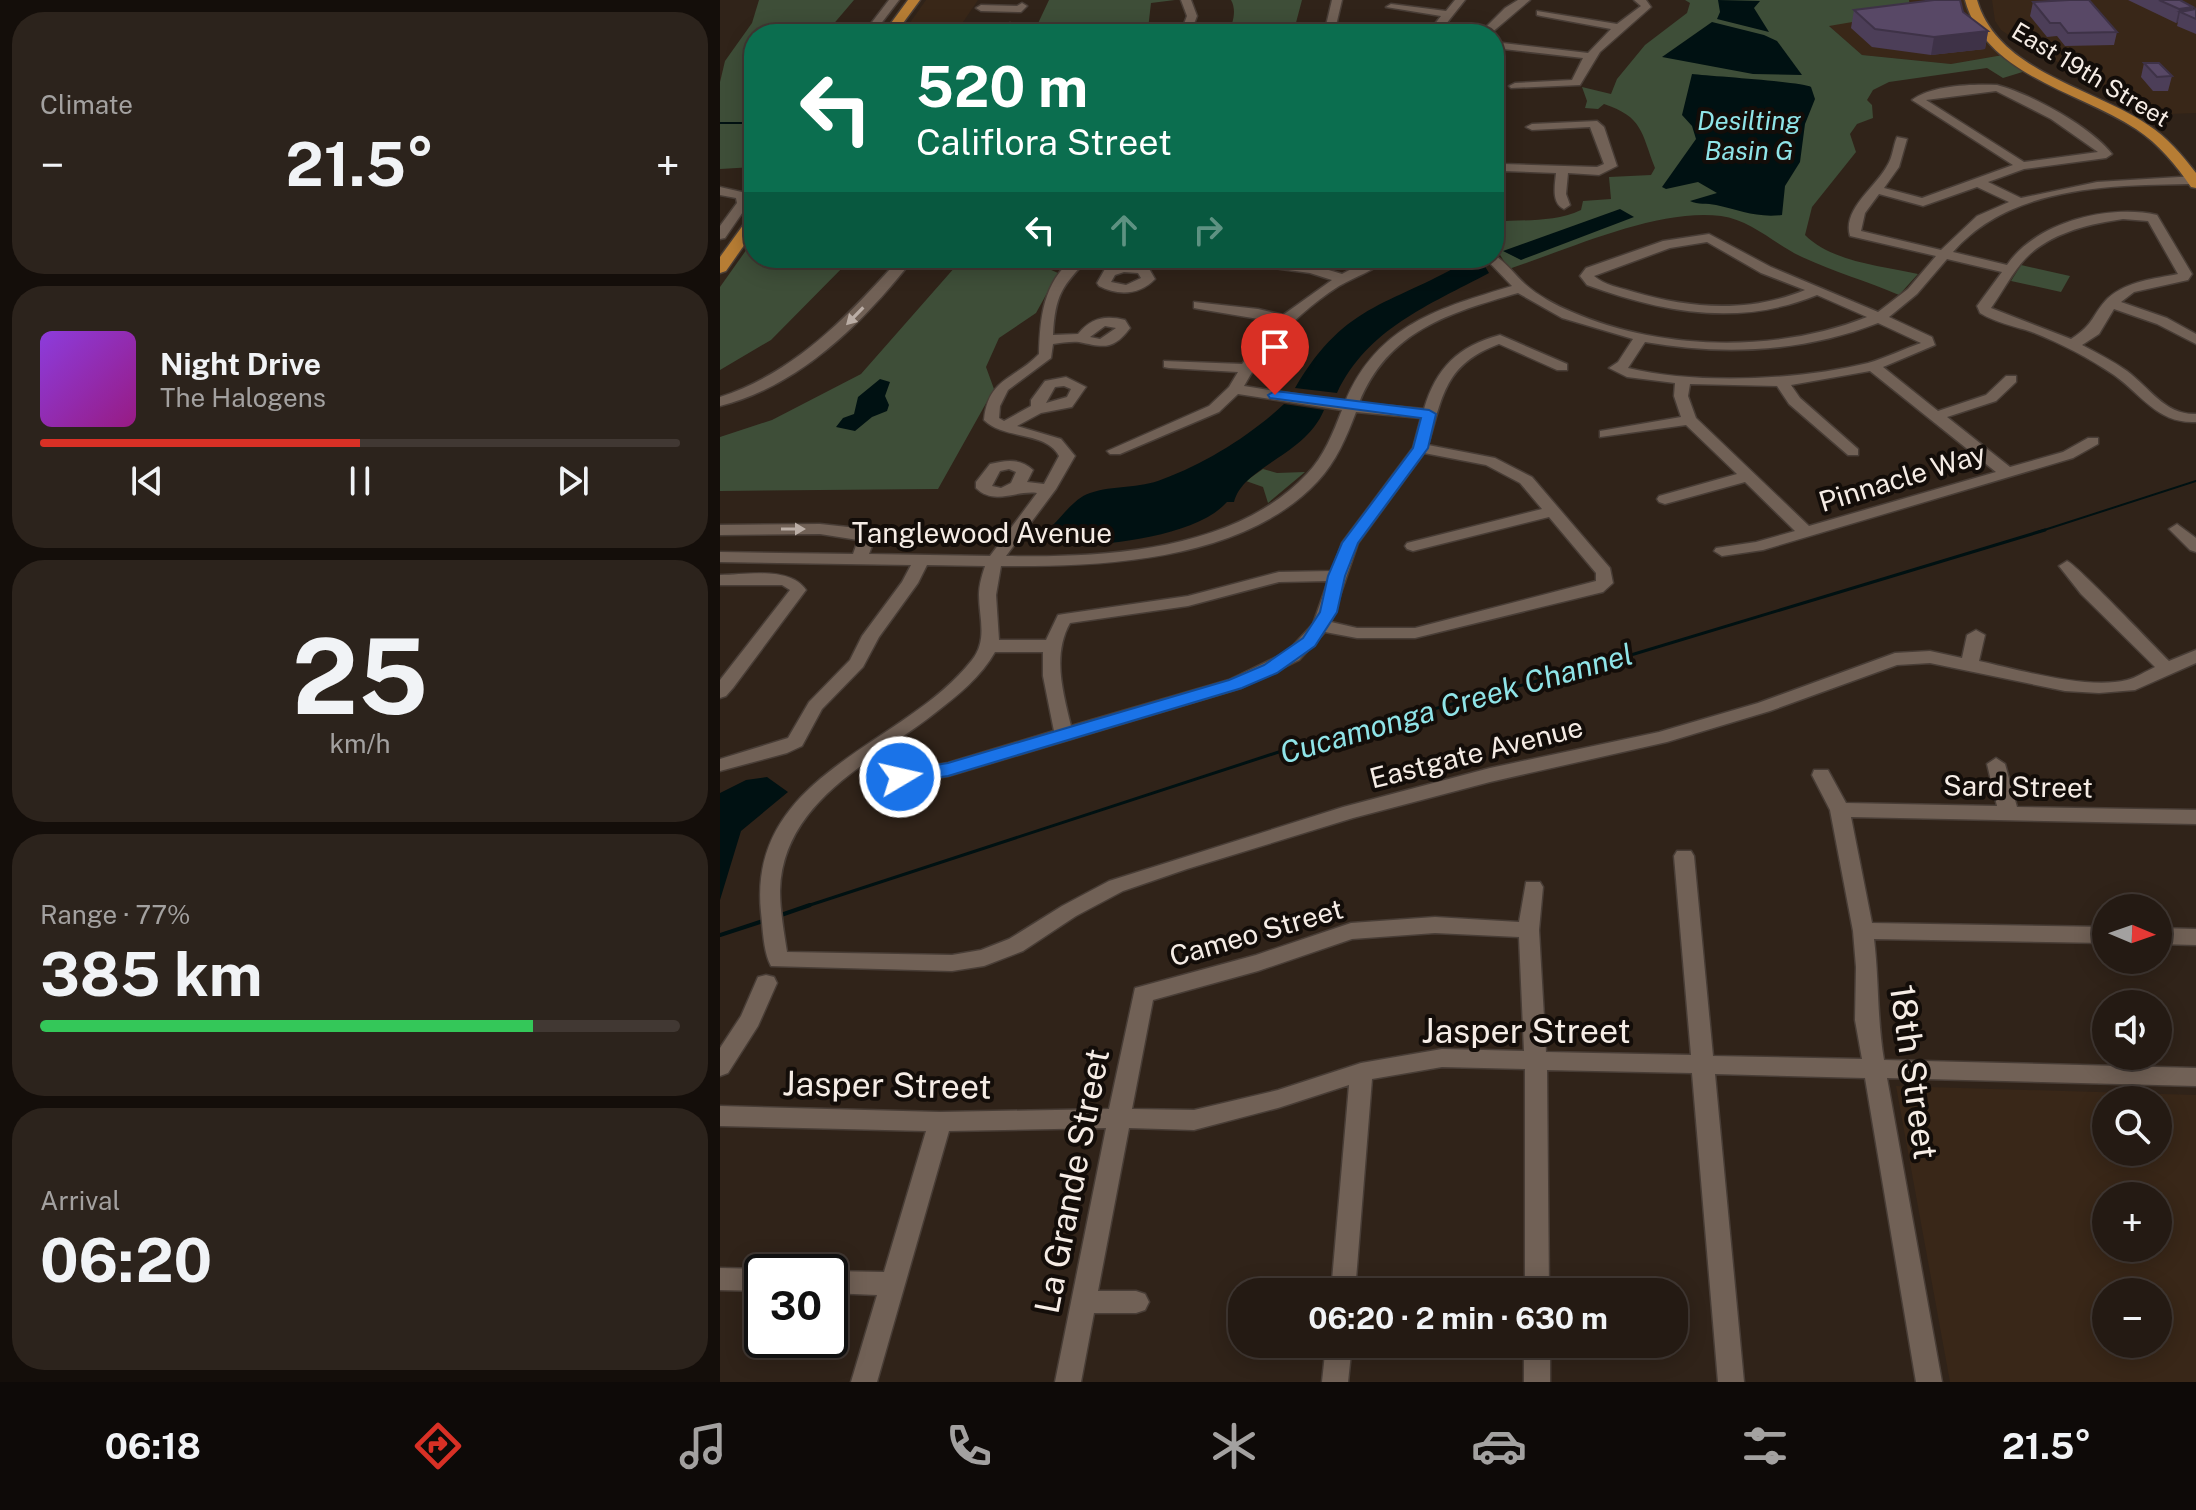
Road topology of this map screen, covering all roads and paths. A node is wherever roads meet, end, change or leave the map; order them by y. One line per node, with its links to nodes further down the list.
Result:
1 (894, 0): 15 (street)
2 (914, 0): 16 (main road)
3 (1186, 0): 18 (street)
4 (1337, 0): 19 (street)
5 (1460, 0): 14 (street)
6 (1525, 0): 21 (street)
7 (1639, 0): 22 (street)
8 (1971, 0): 33 (main road, East 19th Street)
9 (1985, 0): 28 (main road, East 19th Street)
10 (985, 3): 11 (street); 17 (street)
11 (1022, 6)
12 (1391, 7): 14 (street)
13 (1541, 13): 22 (street)
14 (1448, 14): 20 (street)
15 (876, 24)
16 (896, 24)
17 (972, 24)
18 (1189, 24)
19 (1331, 24)
20 (1440, 24)
21 (1494, 24)
22 (1618, 27): 24 (street)
23 (1504, 46): 24 (street)
24 (1590, 56): 25 (street)
25 (1515, 86)
26 (1532, 127): 31 (street)
27 (1901, 139): 34 (street)
28 (2196, 163)
29 (2022, 166): 29 (street); 32 (street)
30 (1504, 167): 31 (street)
31 (1562, 169): 37 (street)
32 (1975, 181): 34 (street); 36 (street)
33 (2195, 181): 36 (street)
34 (1877, 190): 40 (street)
35 (720, 191): 39 (street)
36 (2020, 202): 40 (street)
37 (1564, 205)
38 (744, 234): 41 (main road)
39 (720, 235)
40 (1942, 254): 47 (street); 53 (street)
41 (720, 268)
42 (898, 268): 68 (street, one-way to 68)
43 (1069, 268): 57 (street)
44 (1307, 268): 48 (street)
45 (1364, 268): 48 (street)
46 (1500, 268): 49 (street)
47 (2011, 270): 51 (street); 59 (street)
48 (1344, 279): 54 (street)
49 (1518, 289): 55 (street); 69 (street, Tanglewood Avenue)
50 (1817, 290): 50 (street); 53 (street)
51 (2111, 303): 58 (street); 59 (street)
52 (1199, 305): 54 (street)
53 (1879, 318): 55 (street); 61 (street)
54 (1285, 320): 63 (street)
55 (1635, 336): 65 (street)
56 (1082, 338): 57 (street)
57 (1046, 340): 75 (street)
58 (2196, 340)
59 (2072, 345): 73 (street)
60 (1169, 364): 63 (street)
61 (1873, 366): 66 (street); 72 (street)
62 (1562, 367): 71 (street)
63 (1246, 368): 67 (street)
64 (2011, 379): 72 (street)
65 (1683, 380): 66 (street); 74 (street)
66 (1782, 382): 80 (street)
67 (1235, 389): 69 (street); 79 (street)
68 (720, 402)
69 (1352, 407): 71 (street); 97 (street, Tanglewood Avenue)
70 (1039, 408): 75 (street)
71 (1429, 414): 78 (street)
72 (1936, 416): 81 (street)
73 (2196, 418)
74 (1689, 420): 76 (street); 82 (street)
75 (1002, 428): 84 (street)
76 (1605, 434)
77 (2093, 441): 81 (street, Pinnacle Way)
78 (1420, 448): 86 (street); 99 (street)
79 (1115, 451)
80 (1853, 452)
81 (2007, 473): 89 (street, Pinnacle Way)
82 (1748, 476): 85 (street); 89 (street)
83 (1018, 486): 84 (street)
84 (1048, 489): 97 (street)
85 (1665, 499)
86 (1553, 511): 90 (street); 102 (street)
87 (2177, 529): 91 (street)
88 (720, 530): 95 (street, one-way to 95)
89 (1807, 533): 92 (street, Pinnacle Way)
90 (1413, 546)
91 (2196, 547)
92 (1722, 551)
93 (720, 557): 94 (street, Tanglewood Avenue)
94 (757, 557): 95 (street, Tanglewood Avenue); 101 (street)
95 (859, 560): 96 (street, Tanglewood Avenue)
96 (921, 561): 97 (street, Tanglewood Avenue); 112 (street)
97 (997, 561): 104 (street)
98 (2067, 566): 108 (street)
99 (1336, 576): 102 (street); 105 (street)
100 (720, 580): 101 (street)
101 (744, 580): 109 (street)
102 (1321, 626): 110 (street)
103 (1976, 635): 107 (street)
104 (989, 646): 105 (street); 107 (street, Eastgate Avenue)
105 (1054, 646): 110 (street)
106 (2196, 656): 108 (street, Eastgate Avenue)
107 (1970, 663): 108 (street, Eastgate Avenue)
108 (2167, 669)
109 (720, 692)
110 (1064, 735): 114 (street)
111 (1996, 764): 116 (street)
112 (720, 765)
113 (1821, 775): 115 (street, 18th Street)
114 (900, 777)
115 (1840, 810): 116 (street, Sard Street); 121 (street, 18th Street)
116 (2009, 814): 117 (street, Sard Street)
117 (2196, 817)
118 (1684, 856): 128 (street)
119 (1533, 887): 120 (street)
120 (1529, 930): 126 (street, Cameo Street); 127 (street)
121 (1863, 931): 122 (street); 130 (street, 18th Street)
122 (2092, 935)
123 (2172, 936): 124 (street)
124 (2196, 937)
125 (766, 983): 129 (street)
126 (1143, 994): 134 (street, La Grande Street)
127 (1536, 1063): 128 (street, Jasper Street); 131 (street, Jasper Street); 137 (street)
128 (1704, 1066): 130 (street, Jasper Street); 150 (street)
129 (720, 1067)
130 (1874, 1069): 132 (street, Jasper Street); 151 (street, 18th Street)
131 (1361, 1072): 134 (street, Jasper Street); 136 (street)
132 (2196, 1077)
133 (720, 1116): 135 (street, Jasper Street)
134 (1121, 1118): 135 (street, Jasper Street); 142 (street, La Grande Street)
135 (940, 1122): 141 (street)
136 (1344, 1278)
137 (1537, 1278)
138 (720, 1279): 139 (street)
139 (744, 1280)
140 (848, 1283): 141 (street)
141 (894, 1284): 146 (street)
142 (1082, 1302): 143 (street); 147 (street, La Grande Street)
143 (1136, 1302)
144 (1338, 1358): 148 (street)
145 (1537, 1358): 149 (street)
146 (864, 1382)
147 (1068, 1382)
148 (1335, 1382)
149 (1537, 1382)
150 (1731, 1382)
151 (1929, 1382)

